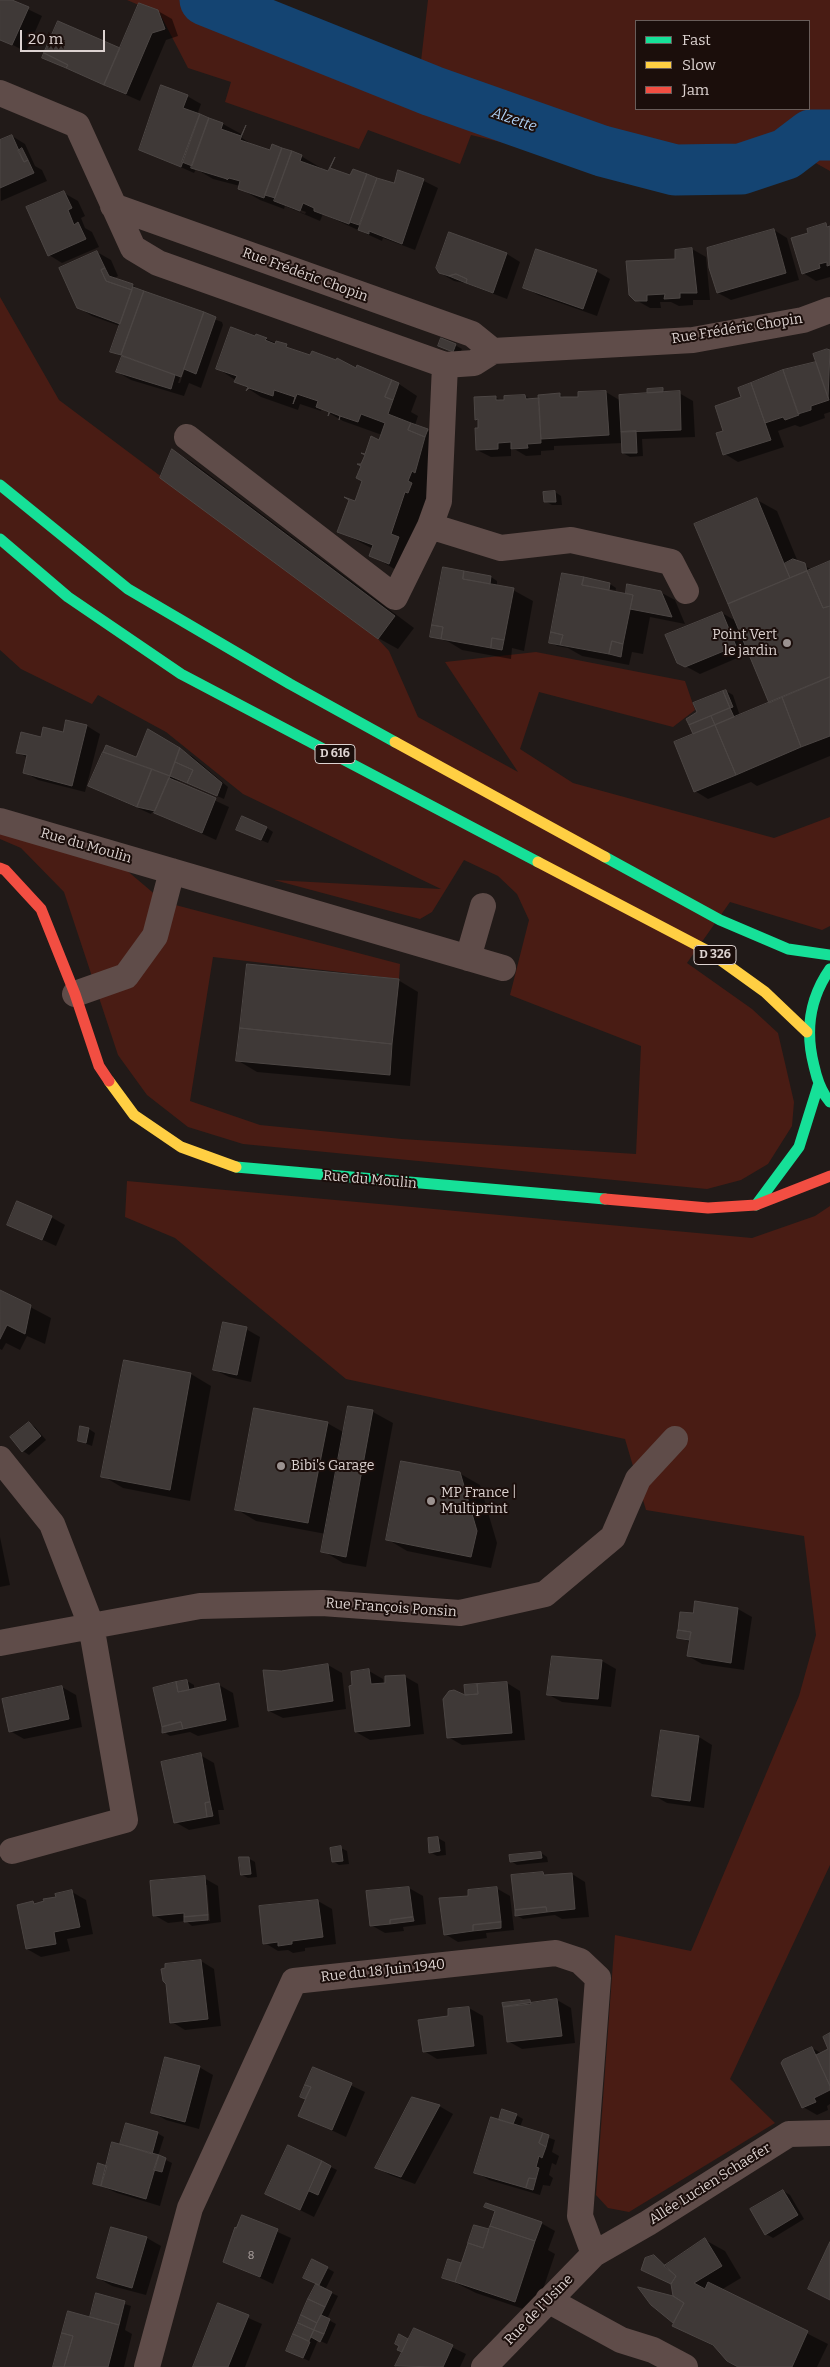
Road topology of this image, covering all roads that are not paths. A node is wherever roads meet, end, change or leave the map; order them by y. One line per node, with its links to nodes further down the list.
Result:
1 (0, 93): 2 (street, Rue Frédéric Chopin)
2 (113, 206): 4 (street, Rue Frédéric Chopin); 5 (street, Rue Frédéric Chopin)
3 (830, 310): 4 (street, Rue Frédéric Chopin)
4 (493, 351): 5 (street, Rue Frédéric Chopin)
5 (444, 365): 8 (street)
6 (187, 438): 8 (street)
7 (0, 485): 16 (main road)
8 (430, 526): 10 (street)
9 (0, 538): 14 (main road, D 616)
10 (686, 591)
11 (0, 821): 13 (street, Rue du Moulin)
12 (0, 868): 20 (main road, Rue du Moulin)
13 (172, 872): 17 (street, Rue du Moulin); 20 (street)
14 (610, 897): 21 (main road, D 326)
15 (484, 906): 17 (street)
16 (830, 954)
17 (468, 958): 18 (street, Rue du Moulin)
18 (503, 968)
19 (830, 969): 21 (main road)
20 (74, 994): 25 (main road, Rue du Moulin)
21 (807, 1032): 22 (main road)
22 (818, 1083): 23 (main road); 25 (main road)
23 (830, 1102)
24 (830, 1176): 25 (main road, Rue du Moulin)
25 (756, 1205)
26 (675, 1439): 28 (street, Rue François Ponsin)
27 (0, 1459): 28 (street)
28 (90, 1625): 29 (street, Rue François Ponsin); 30 (street)
29 (0, 1643)
30 (12, 1851)
31 (830, 2133): 32 (street, Allée Lucien Schaefer)
32 (594, 2254): 33 (street, Rue de l'Usine); 34 (street, Rue du 18 Juin 1940)
33 (548, 2300): 35 (street, Rue de l'Usine); 36 (street)
34 (147, 2367)
35 (484, 2367)
36 (685, 2367)

